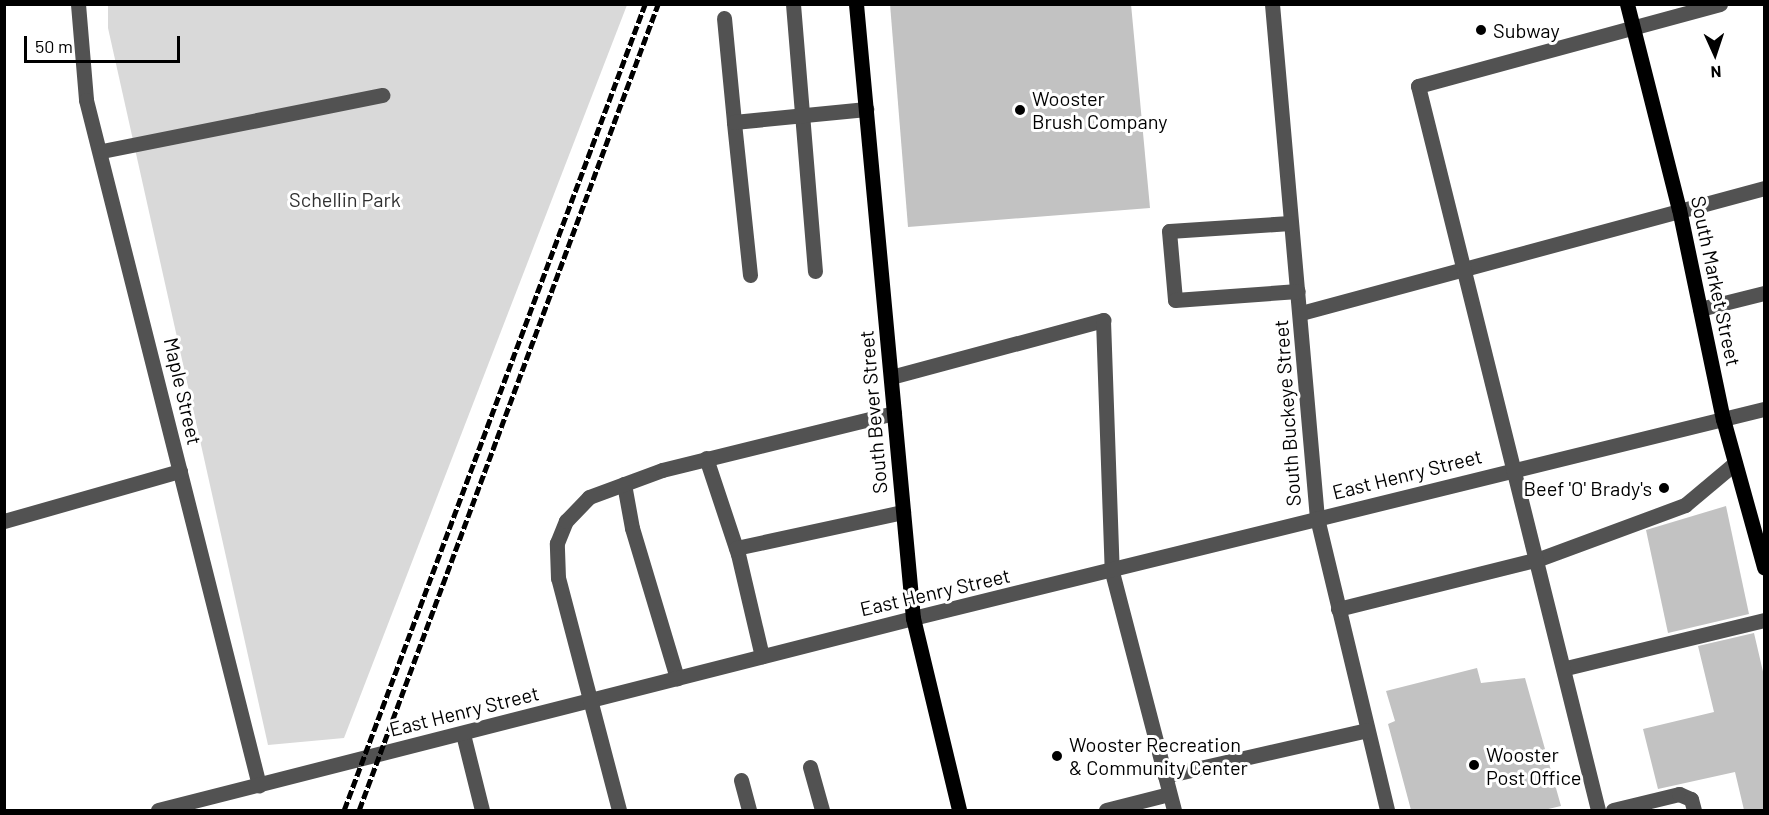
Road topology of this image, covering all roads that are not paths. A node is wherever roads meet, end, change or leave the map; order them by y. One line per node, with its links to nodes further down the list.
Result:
1 (78, 4): 13 (street, Maple Street)
2 (793, 4): 11 (street)
3 (856, 4): 10 (main road, South Bever Street)
4 (1272, 4): 16 (street, South Buckeye Street)
5 (1627, 4): 8 (main road, South Market Street)
6 (1720, 4): 8 (street)
7 (724, 18): 12 (street)
8 (1634, 29): 15 (main road, South Market Street); 17 (street)
9 (382, 94): 13 (street)
10 (866, 109): 11 (street); 24 (main road, South Bever Street)
11 (801, 116): 12 (street); 18 (street)
12 (734, 122): 19 (street)
13 (102, 151): 31 (street, Maple Street)
14 (1764, 188): 15 (street)
15 (1679, 209): 17 (street); 22 (main road, South Market Street)
16 (1290, 223): 20 (street, South Buckeye Street); 20 (street)
17 (1462, 269): 23 (street); 30 (street)
18 (815, 271)
19 (750, 276)
20 (1298, 291): 23 (street, South Buckeye Street)
21 (1764, 293): 22 (street)
22 (1700, 309): 27 (main road, South Market Street)
23 (1301, 313): 34 (street, South Buckeye Street)
24 (891, 377): 26 (main road, South Bever Street); 39 (street)
25 (1764, 410): 27 (street, East Henry Street)
26 (894, 412): 28 (street); 33 (main road, South Bever Street)
27 (1723, 419): 29 (main road, South Market Street); 30 (street, East Henry Street)
28 (706, 458): 32 (street); 36 (street)
29 (1735, 462): 37 (street); 38 (main road, South Market Street)
30 (1516, 468): 34 (street, East Henry Street); 37 (street)
31 (180, 471): 35 (street); 52 (street, Maple Street)
32 (624, 484): 45 (street); 46 (street)
33 (903, 512): 36 (street); 41 (main road, South Bever Street)
34 (1317, 518): 39 (street, East Henry Street); 40 (street, South Buckeye Street)
35 (4, 521)
36 (736, 548): 43 (street)
37 (1539, 559): 40 (street); 44 (street)
38 (1764, 567)
39 (1112, 572): 41 (street, East Henry Street); 50 (street)
40 (1338, 609): 47 (street, South Buckeye Street)
41 (913, 618): 43 (street, East Henry Street); 59 (main road, South Bever Street)
42 (1764, 620): 44 (street)
43 (762, 656): 45 (street, East Henry Street)
44 (1566, 668): 63 (street)
45 (677, 678): 46 (street, East Henry Street)
46 (591, 700): 48 (street, East Henry Street); 56 (street)
47 (1367, 730): 50 (street); 62 (street, South Buckeye Street)
48 (463, 734): 52 (street, East Henry Street); 55 (street)
49 (810, 767): 58 (street)
50 (1165, 776): 53 (street)
51 (741, 780): 57 (street)
52 (259, 785): 54 (street, East Henry Street)
53 (1169, 794): 60 (street); 61 (street)
54 (158, 810)
55 (482, 810)
56 (619, 810)
57 (749, 810)
58 (822, 810)
59 (959, 810)
60 (1106, 810)
61 (1174, 810)
62 (1387, 810)
63 (1598, 810)
64 (1613, 810): 65 (street)
65 (1694, 810)

